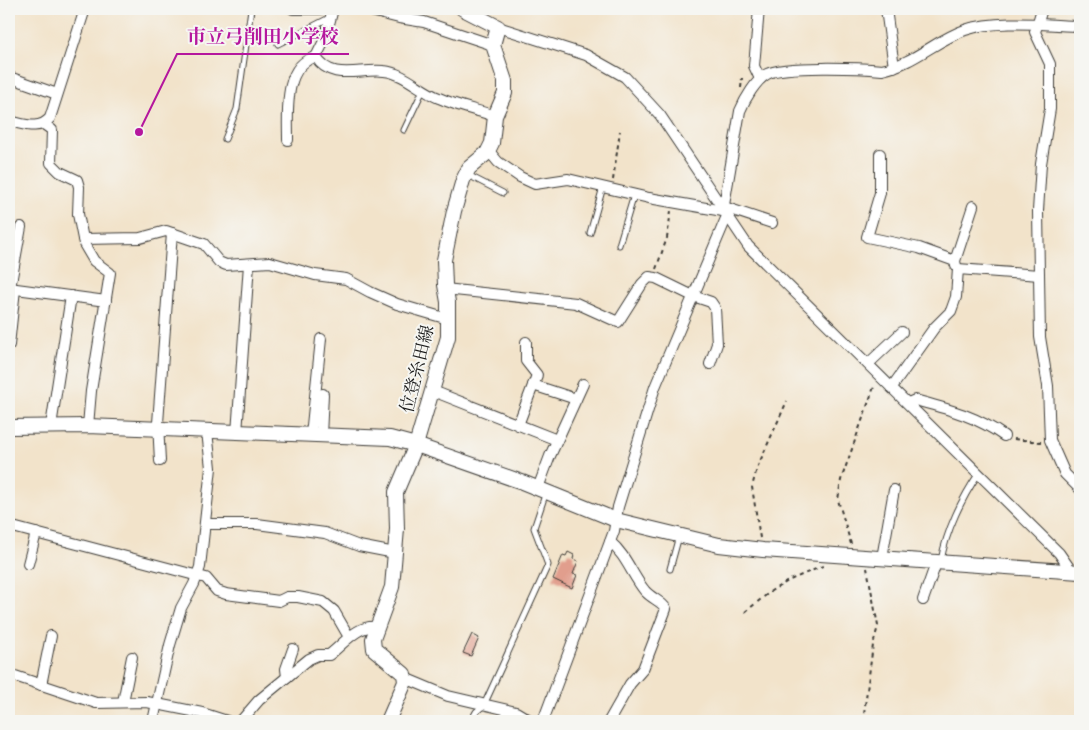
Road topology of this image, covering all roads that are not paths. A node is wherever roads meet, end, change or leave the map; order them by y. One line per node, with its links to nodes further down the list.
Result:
1 (85, 9): 21 (street)
2 (251, 9): 26 (lane)
3 (293, 9): 4 (street)
4 (320, 9)
5 (363, 9): 15 (street)
6 (463, 9): 13 (street)
7 (759, 9): 19 (street)
8 (886, 9): 17 (street)
9 (1042, 9): 11 (street)
10 (331, 13): 14 (lane); 16 (street)
11 (1035, 25): 12 (street); 17 (street); 44 (street)
12 (1080, 26)
13 (498, 27): 15 (street); 35 (street)
14 (278, 44)
15 (493, 45): 22 (street)
16 (316, 57): 20 (street); 27 (street)
17 (894, 67): 19 (street)
18 (9, 77): 21 (street)
19 (760, 79): 35 (street)
20 (422, 90): 22 (street); 25 (lane)
21 (57, 94): 24 (street)
22 (495, 116): 28 (street)
23 (9, 121): 24 (street)
24 (45, 125): 40 (street)
25 (404, 130)
26 (225, 139)
27 (288, 140)
28 (488, 150): 30 (street, 位登糸田線); 31 (street)
29 (880, 154): 43 (street)
30 (466, 174): 32 (lane); 46 (street, 位登糸田線)
31 (607, 188): 33 (street); 39 (lane)
32 (503, 193)
33 (634, 195): 35 (street); 41 (lane)
34 (973, 206): 43 (street)
35 (724, 211): 36 (street); 48 (street); 56 (street)
36 (772, 223)
37 (20, 227): 45 (street)
38 (172, 233): 40 (street); 42 (street); 68 (street)
39 (590, 233)
40 (83, 239): 49 (street)
41 (619, 245)
42 (249, 264): 50 (street); 70 (street)
43 (956, 265): 44 (street); 59 (street)
44 (1039, 275): 77 (street)
45 (11, 288): 47 (street); 54 (street)
46 (445, 289): 48 (street); 50 (street, 位登糸田線)
47 (71, 296): 49 (street); 65 (street)
48 (693, 296): 55 (street); 80 (street)
49 (106, 301): 66 (street)
50 (448, 320): 60 (street, 位登糸田線)
51 (902, 332): 56 (street)
52 (321, 339): 71 (street)
53 (526, 342): 58 (street)
54 (9, 345)
55 (710, 364)
56 (868, 364): 59 (street)
57 (583, 384): 62 (street)
58 (533, 385): 62 (street); 64 (street)
59 (892, 387): 63 (street)
60 (433, 391): 64 (street); 74 (street, 位登糸田線)
61 (323, 394): 71 (street)
62 (576, 399): 73 (street)
63 (908, 403): 72 (street); 76 (street)
64 (518, 425): 73 (street)
65 (51, 426): 66 (street); 67 (street)
66 (88, 426): 68 (street)
67 (9, 427)
68 (159, 429): 69 (street); 75 (street)
69 (207, 431): 70 (street); 81 (street)
70 (237, 432): 71 (street)
71 (316, 436): 74 (street)
72 (1004, 436)
73 (558, 440): 78 (street)
74 (416, 445): 78 (street); 86 (street, 位登糸田線)
75 (160, 461)
76 (979, 474): 88 (lane); 91 (street)
77 (1080, 489)
78 (542, 490): 80 (street); 105 (lane)
79 (894, 490): 87 (street)
80 (616, 520): 84 (street); 85 (street)
81 (206, 524): 86 (street); 92 (street)
82 (9, 526): 83 (street)
83 (36, 533): 89 (street); 92 (street)
84 (679, 535): 87 (street); 90 (lane)
85 (610, 542): 112 (street); 113 (street)
86 (395, 553): 94 (street, 位登糸田線)
87 (882, 558): 88 (street)
88 (938, 561): 91 (street); 93 (street)
89 (28, 564)
90 (670, 569)
91 (1075, 571)
92 (197, 575): 96 (street); 104 (street)
93 (923, 600)
94 (377, 627): 96 (street); 101 (street, 位登糸田線)
95 (51, 636): 102 (street)
96 (349, 637): 100 (street)
97 (293, 648): 100 (street)
98 (132, 657): 103 (street)
99 (9, 674): 102 (street)
100 (287, 677): 108 (street)
101 (405, 678): 105 (street); 109 (street)
102 (41, 685): 103 (street)
103 (123, 702): 104 (street)
104 (156, 704): 106 (street); 107 (street)
105 (484, 705): 110 (lane); 111 (street)
106 (152, 721)
107 (227, 721)
108 (241, 721)
109 (388, 721)
110 (471, 721)
111 (532, 721)
112 (543, 721)
113 (609, 721)

